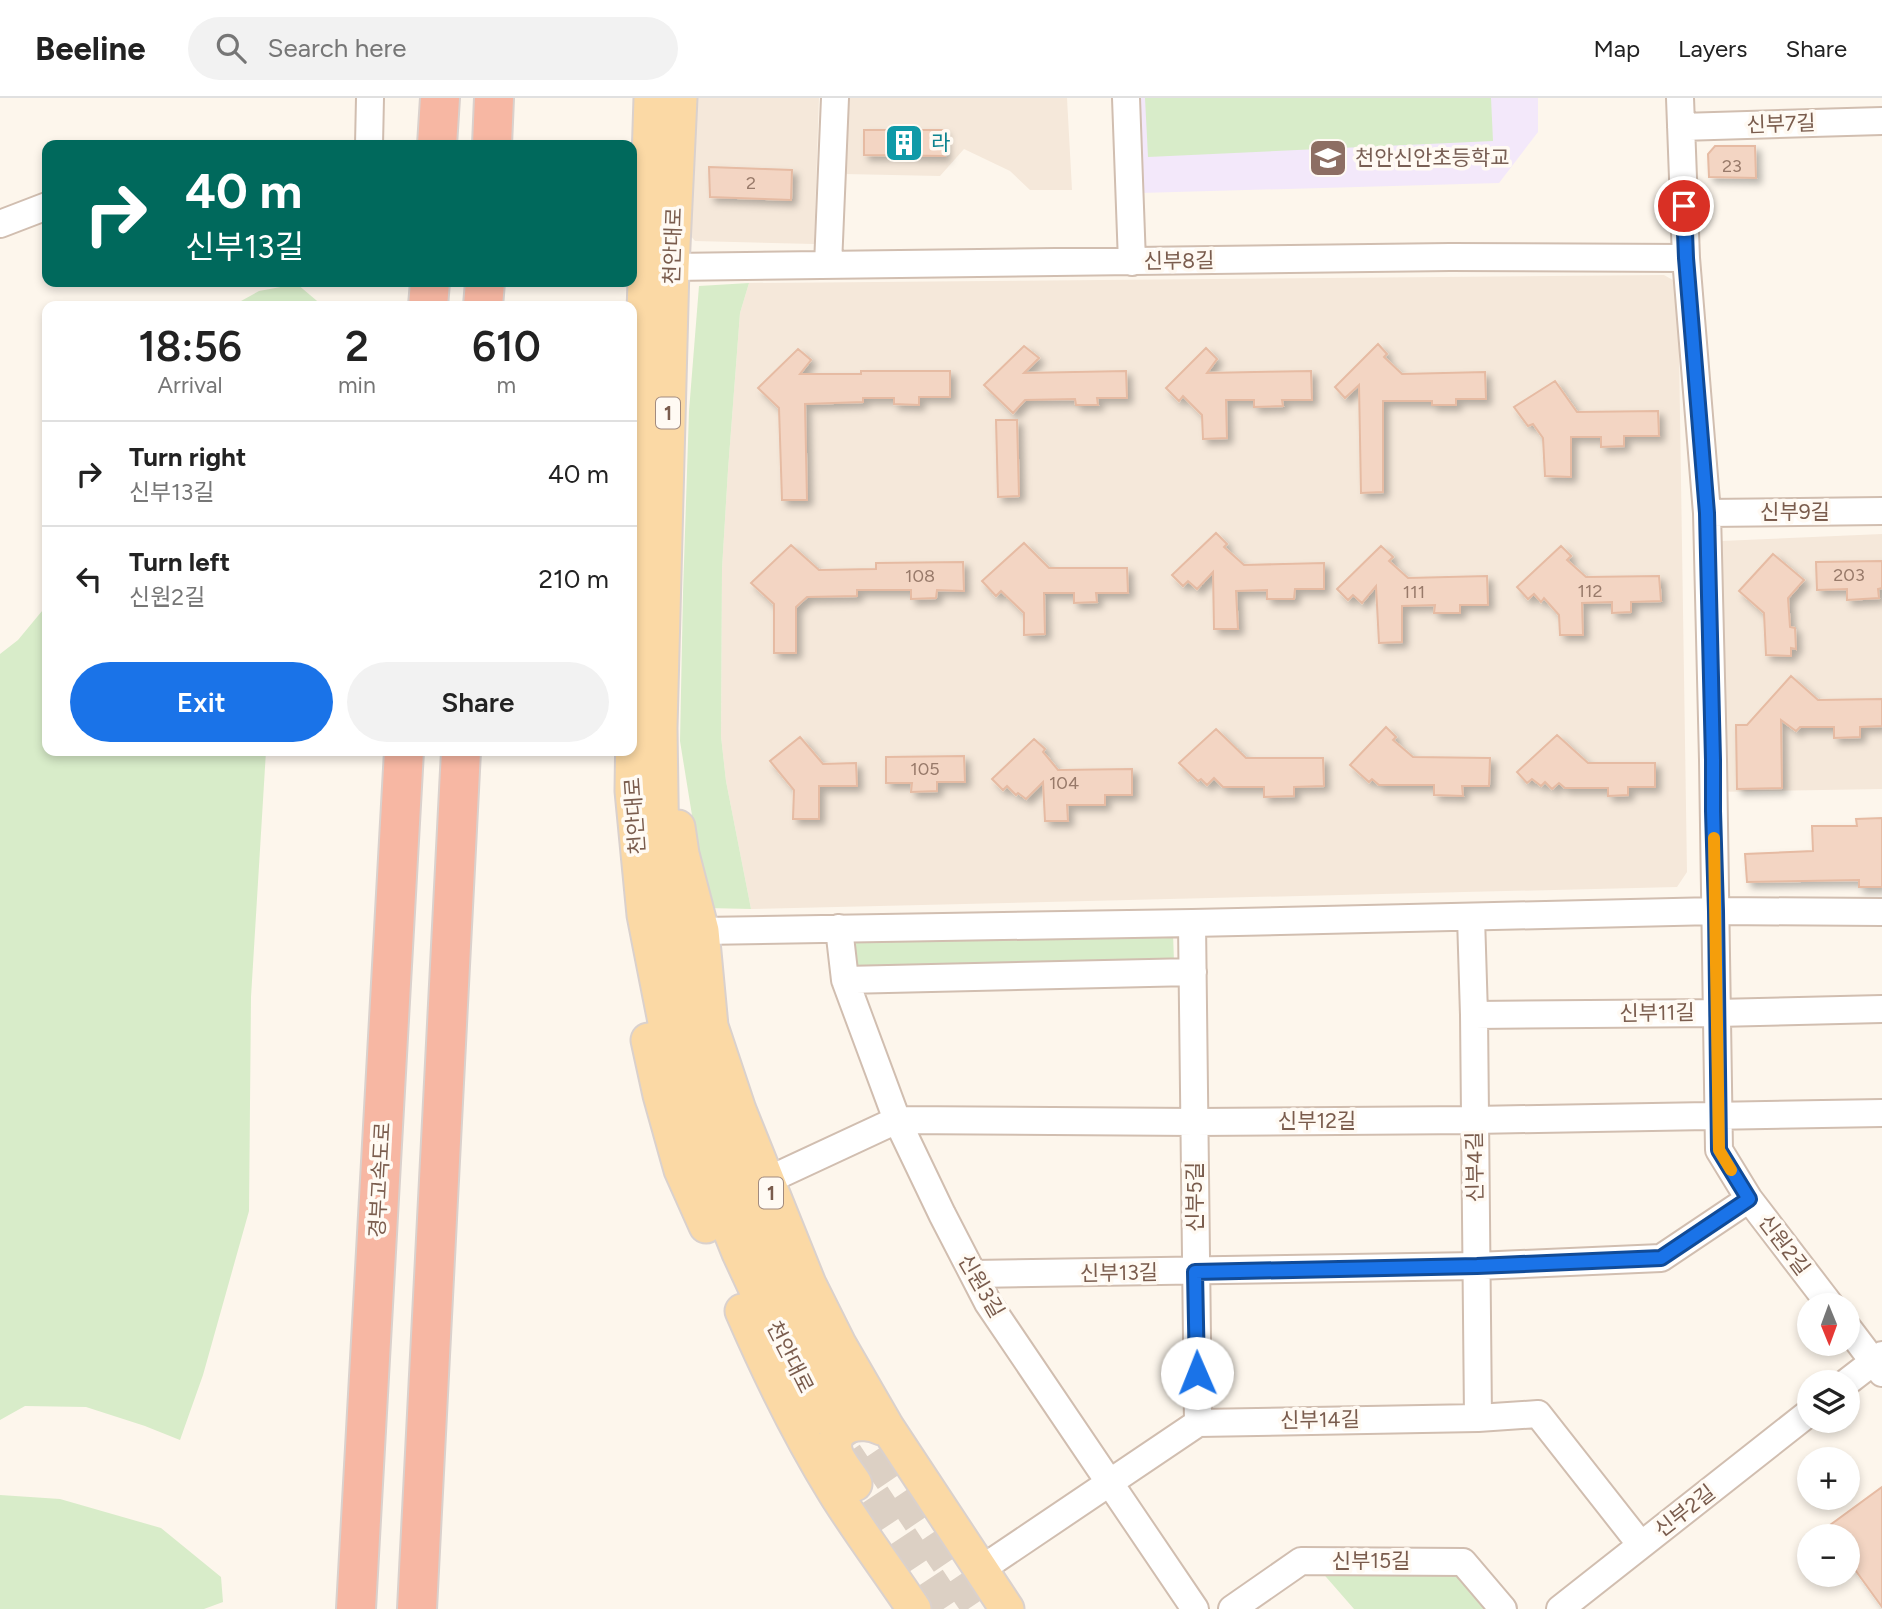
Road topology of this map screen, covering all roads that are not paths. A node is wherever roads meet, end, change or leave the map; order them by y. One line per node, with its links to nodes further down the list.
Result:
1 (370, 98): 11 (street)
2 (440, 98): 12 (highway)
3 (494, 98): 13 (highway)
4 (651, 98): 22 (main road, 천안대로 / 1)
5 (680, 98): 19 (main road, 천안대로 / 1)
6 (835, 98): 18 (street)
7 (1126, 98): 17 (street)
8 (1680, 98): 10 (street, 신원2길)
9 (1882, 121): 10 (street, 신부7길)
10 (1681, 127): 16 (street, 신원2길)
11 (369, 140)
12 (437, 140)
13 (492, 140)
14 (42, 208): 15 (street)
15 (0, 224)
16 (1686, 258): 17 (street, 신부8길); 21 (street, 신원2길)
17 (1132, 262): 18 (street, 신부8길)
18 (828, 265): 19 (street, 신부8길)
19 (672, 267): 23 (main road, 천안대로 / 1)
20 (1882, 512): 21 (street, 신부9길)
21 (1707, 513): 28 (street, 신원2길)
22 (637, 519)
23 (660, 728): 27 (main road, 천안대로); 33 (main road, 1)
24 (404, 756): 60 (highway, 경부고속도로)
25 (461, 756): 61 (highway)
26 (633, 756): 27 (main road, 천안대로 / 1)
27 (632, 791): 62 (main road, 1)
28 (1716, 911): 29 (street); 30 (street); 37 (street, 신원2길)
29 (1882, 912)
30 (1471, 916): 31 (street); 38 (street, 신부4길)
31 (1192, 923): 32 (street); 34 (street, 신부5길)
32 (839, 928): 33 (street); 35 (street, 신원3길)
33 (702, 931): 44 (main road, 1)
34 (1193, 972): 35 (street); 43 (street, 신부5길)
35 (845, 980): 41 (street, 신원3길)
36 (1882, 1009): 37 (street, 신부11길)
37 (1717, 1013): 38 (street, 신부11길); 40 (street, 신원2길)
38 (1474, 1015): 42 (street, 신부4길)
39 (1882, 1113): 40 (street, 신부12길)
40 (1717, 1115): 42 (street, 신부12길); 45 (street, 신원2길)
41 (897, 1120): 43 (street, 신부12길); 44 (street, 신부12길); 48 (street, 신원3길)
42 (1474, 1120): 43 (street, 신부12길); 46 (street, 신부4길)
43 (1195, 1122): 47 (street, 신부5길)
44 (766, 1181): 56 (main road, 1)
45 (1749, 1199): 46 (street, 신부13길); 49 (street, 신원2길)
46 (1477, 1266): 47 (street, 신부13길); 53 (street, 신부4길)
47 (1195, 1272): 48 (street, 신부13길); 55 (street, 신부5길)
48 (973, 1275): 57 (street, 신원3길)
49 (1821, 1293)
50 (1860, 1342): 51 (street)
51 (1879, 1363): 52 (street)
52 (1860, 1374)
53 (1478, 1418): 55 (street, 신부14길); 58 (street, 신부14길)
54 (1797, 1422): 58 (street, 신부2길)
55 (1198, 1423): 57 (street)
56 (894, 1437): 59 (main road, 1); 63 (main road)
57 (1111, 1482): 59 (street); 65 (street, 신원3길)
58 (1641, 1545): 68 (street, 신부2길)
59 (980, 1570): 64 (main road, 1)
60 (356, 1609)
61 (417, 1609)
62 (914, 1609)
63 (924, 1609)
64 (1007, 1609)
65 (1195, 1609)
66 (1232, 1609): 67 (street, 신부15길)
67 (1503, 1609)
68 (1560, 1609)

